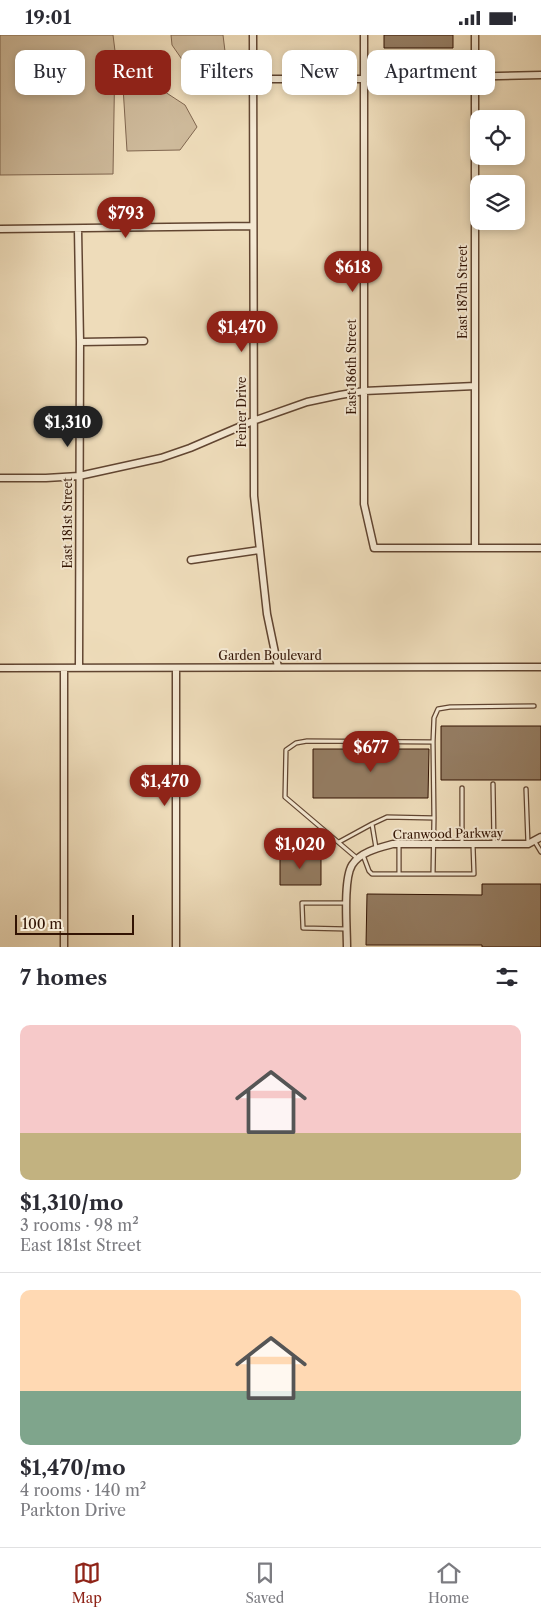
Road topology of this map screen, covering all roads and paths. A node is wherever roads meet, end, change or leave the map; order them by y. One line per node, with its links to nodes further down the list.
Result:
1 (253, 35): 4 (street, Feiner Drive)
2 (364, 35): 9 (street, East 186th Street)
3 (475, 35): 5 (street, East 187th Street)
4 (253, 50)
5 (475, 50)
6 (541, 75): 7 (street)
7 (495, 76)
8 (272, 79): 9 (street)
9 (364, 79): 10 (street); 19 (street, East 186th Street)
10 (367, 79)
11 (253, 95): 13 (street, Feiner Drive)
12 (475, 95): 18 (street, East 187th Street)
13 (253, 227): 15 (street); 20 (street, Feiner Drive)
14 (0, 229): 15 (street)
15 (78, 229): 17 (street, East 181st Street)
16 (144, 341): 17 (street)
17 (80, 342): 21 (street, East 181st Street)
18 (475, 386): 19 (street); 23 (street, East 187th Street)
19 (364, 391): 20 (street); 23 (street, East 186th Street)
20 (253, 421): 21 (street); 25 (street, Feiner Drive)
21 (79, 475): 22 (street); 31 (street, East 181st Street)
22 (0, 478)
23 (475, 548): 24 (street)
24 (541, 548)
25 (259, 550): 26 (street); 28 (street, Feiner Drive)
26 (191, 560)
27 (0, 667): 30 (street, Garden Boulevard)
28 (278, 667): 29 (street, Garden Boulevard); 32 (street, Garden Boulevard)
29 (541, 667)
30 (64, 668): 31 (street, Garden Boulevard); 55 (street)
31 (79, 668): 32 (street, Garden Boulevard)
32 (176, 668): 56 (street)
33 (534, 706): 34 (lane)
34 (433, 742): 38 (lane); 41 (lane)
35 (492, 784): 47 (lane)
36 (462, 788): 45 (lane)
37 (526, 789): 42 (lane)
38 (434, 818): 39 (lane); 44 (lane)
39 (372, 824): 41 (lane); 48 (lane)
40 (541, 837): 42 (street, Cranwood Parkway)
41 (339, 843): 50 (lane)
42 (531, 843): 47 (street, Cranwood Parkway); 49 (lane)
43 (398, 844): 44 (street, Cranwood Parkway); 48 (street, Cranwood Parkway); 51 (lane)
44 (433, 844): 45 (street, Cranwood Parkway); 52 (lane)
45 (462, 844): 46 (street, Cranwood Parkway)
46 (473, 844): 47 (street, Cranwood Parkway); 52 (lane)
47 (494, 844)
48 (376, 848): 50 (street, Cranwood Parkway)
49 (541, 852)
50 (361, 857): 51 (lane); 53 (street)
51 (399, 874): 52 (lane)
52 (433, 874)
53 (347, 903): 54 (street); 54 (lane)
54 (347, 929): 57 (street)
55 (64, 947)
56 (176, 947)
57 (347, 947)

